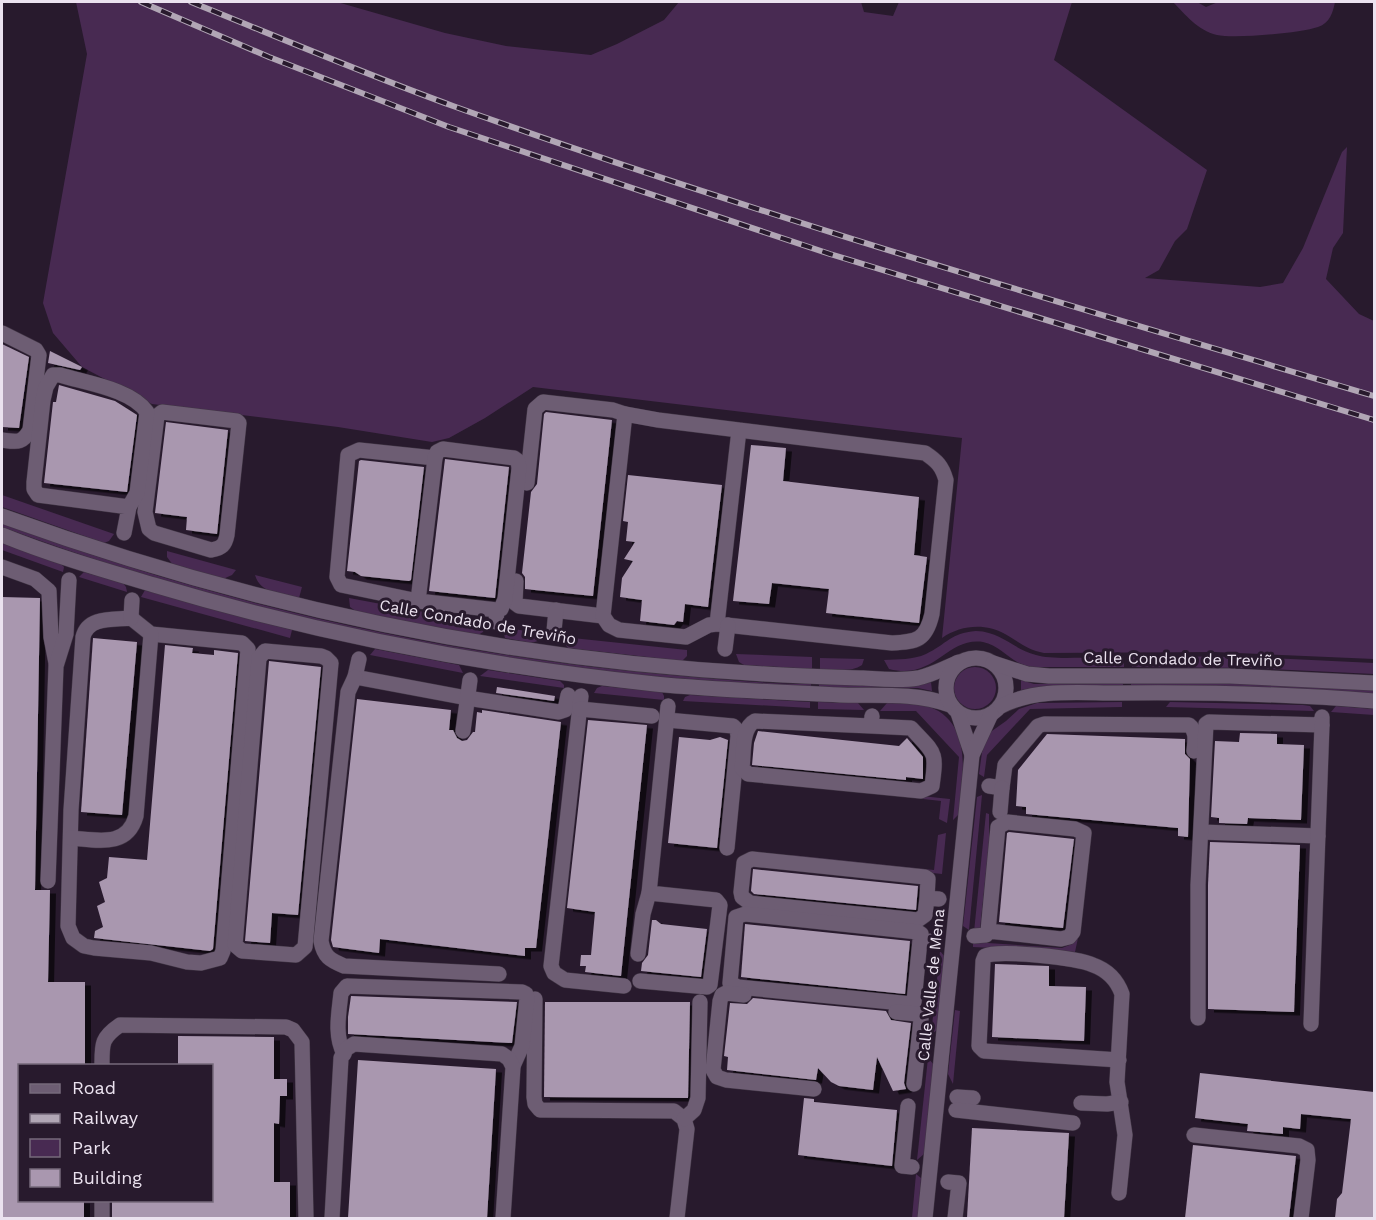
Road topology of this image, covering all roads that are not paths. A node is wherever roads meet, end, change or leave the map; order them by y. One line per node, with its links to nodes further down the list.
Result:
1 (2, 333): 4 (street)
2 (625, 414): 3 (street); 15 (street); 16 (street)
3 (739, 430): 18 (street); 18 (street)
4 (2, 440)
5 (435, 458): 14 (street); 14 (street); 14 (street)
6 (129, 507): 6 (street); 8 (street)
7 (2, 516): 24 (street, Calle Condado de Treviño)
8 (124, 533)
9 (2, 535): 33 (street)
10 (162, 540): 10 (street)
11 (2, 567): 26 (street)
12 (69, 580): 26 (street)
13 (132, 600): 17 (street)
14 (418, 601)
15 (556, 610): 16 (street); 19 (street)
16 (603, 616): 18 (street)
17 (131, 618): 20 (street); 42 (street)
18 (723, 625): 21 (street)
19 (554, 631)
20 (151, 634): 42 (street); 42 (street)
21 (725, 649)
22 (321, 653): 22 (street)
23 (359, 659): 27 (street)
24 (959, 662): 25 (street); 33 (street)
25 (993, 663): 29 (street, Calle Condado de Treviño); 34 (street)
26 (57, 666): 44 (street)
27 (355, 677): 30 (street); 50 (street)
28 (470, 680): 30 (street)
29 (1374, 683)
30 (467, 698): 31 (street); 37 (street)
31 (576, 700): 35 (street); 52 (street)
32 (1374, 700): 34 (street, Calle Condado de Treviño)
33 (954, 709): 34 (street); 38 (street, Calle Valle de Mena)
34 (996, 710): 38 (street, Calle Valle de Mena)
35 (663, 714): 43 (street); 45 (street)
36 (872, 721): 36 (street)
37 (463, 731)
38 (972, 754): 79 (street, Calle Valle de Mena)
39 (1000, 812): 40 (street)
40 (1196, 829): 41 (street); 41 (street); 55 (street)
41 (1318, 836): 56 (street)
42 (71, 838)
43 (727, 848)
44 (48, 882)
45 (649, 893): 49 (street); 51 (street)
46 (933, 899): 46 (street)
47 (981, 934): 47 (street)
48 (928, 941): 48 (street)
49 (638, 954)
50 (499, 974)
51 (640, 981)
52 (624, 986)
53 (534, 999): 67 (street)
54 (700, 1002): 67 (street)
55 (1198, 1018)
56 (1311, 1024)
57 (344, 1053): 60 (street); 60 (street); 76 (street)
58 (1119, 1060): 58 (street); 64 (street)
59 (102, 1064): 75 (street)
60 (513, 1066): 77 (street)
61 (914, 1084): 62 (street)
62 (814, 1089)
63 (973, 1098): 68 (street)
64 (1121, 1102): 65 (street); 72 (street)
65 (1082, 1103)
66 (908, 1106): 70 (street)
67 (684, 1119): 78 (street)
68 (1073, 1123)
69 (1194, 1135): 81 (street)
70 (904, 1171)
71 (948, 1182): 80 (street)
72 (1119, 1193)
73 (102, 1202): 74 (street)
74 (102, 1218)
75 (306, 1218)
76 (332, 1218)
77 (503, 1218)
78 (677, 1218)
79 (925, 1218)
80 (955, 1218)
81 (1301, 1218)

